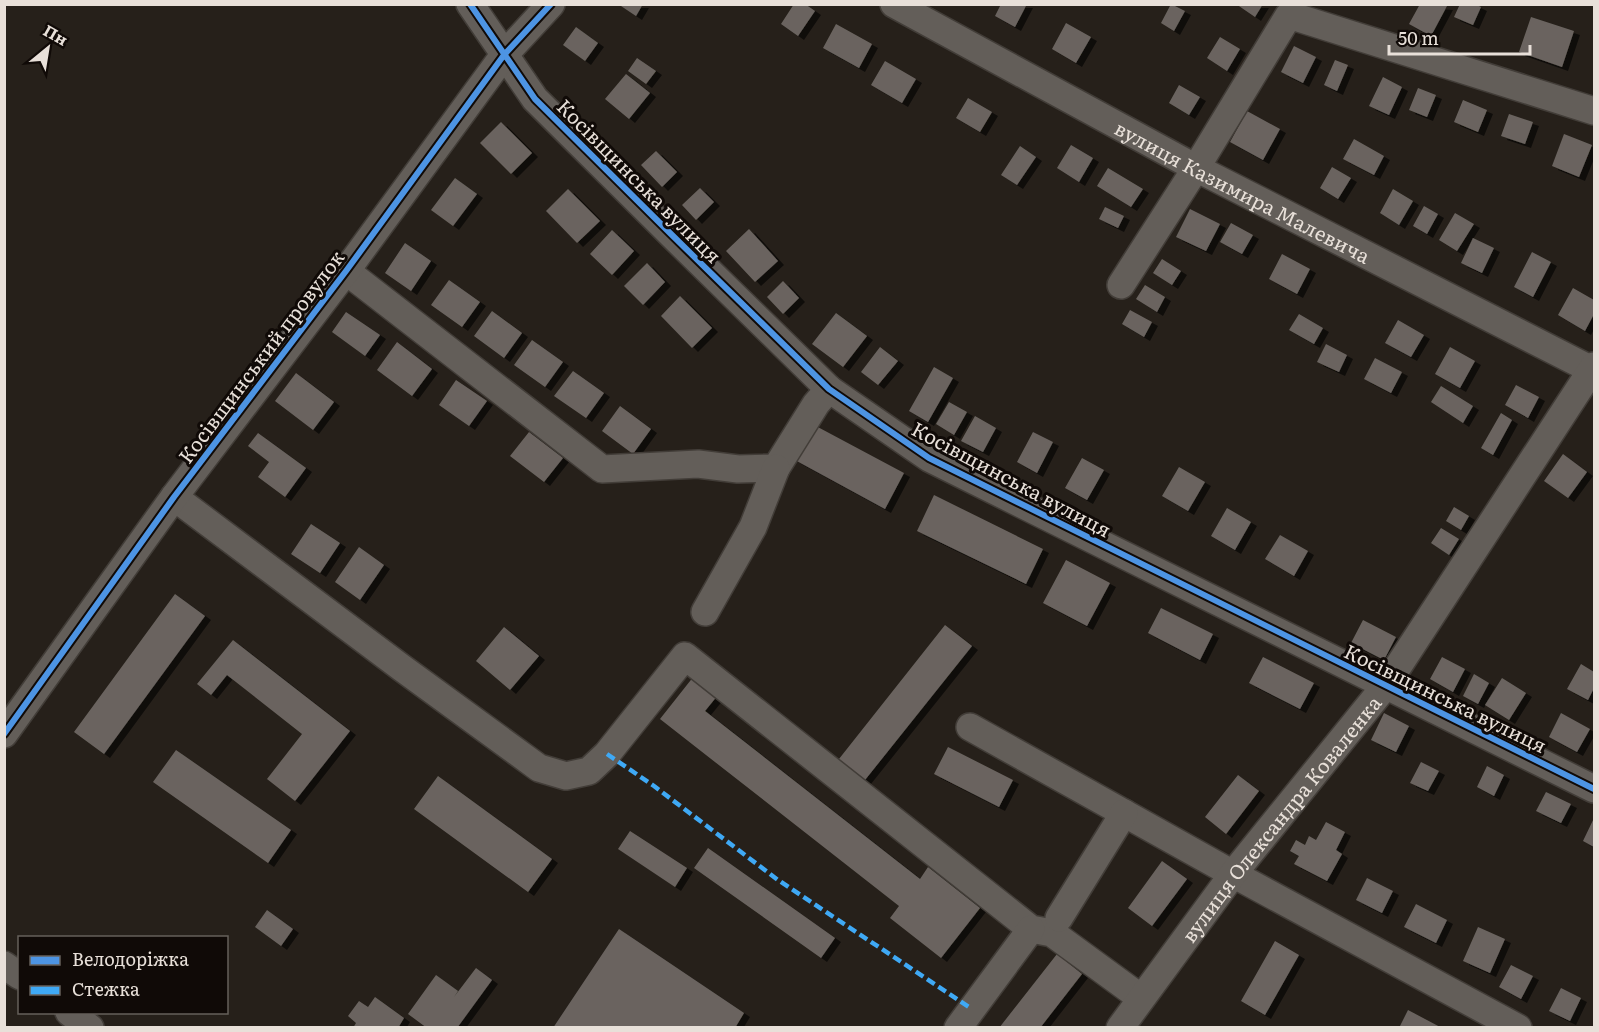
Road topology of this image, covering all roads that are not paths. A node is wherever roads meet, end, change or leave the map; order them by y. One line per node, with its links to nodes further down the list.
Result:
1 (470, 4): 4 (street, Косівщинська вулиця)
2 (550, 4): 4 (street, Косівщинський провулок)
3 (894, 4): 6 (street, вулиця Казимира Малевича)
4 (504, 55): 7 (street, Косівщинський провулок); 10 (street, Косівщинська вулиця)
5 (1594, 111): 6 (street)
6 (1196, 168): 8 (street); 9 (street, вулиця Казимира Малевича)
7 (346, 271): 11 (street, Косівщинський провулок); 12 (street, Косівщинський провулок)
8 (1121, 285)
9 (1594, 369): 14 (street, вулиця Олександра Коваленка)
10 (829, 390): 11 (street); 14 (street, Косівщинська вулиця)
11 (776, 468): 13 (street)
12 (174, 497): 16 (street, Косівщинський провулок); 21 (street)
13 (705, 612)
14 (1386, 685): 17 (street, Косівщинська вулиця); 19 (street, вулиця Олександра Коваленка)
15 (970, 727): 18 (street)
16 (4, 734)
17 (1594, 789)
18 (1124, 813): 19 (street); 20 (street)
19 (1233, 874): 24 (street, вулиця Олександра Коваленка); 29 (street)
20 (1059, 918)
21 (1030, 928): 24 (street); 27 (street)
22 (4, 965): 23 (street)
23 (18, 975)
24 (1141, 998): 28 (street, вулиця Олександра Коваленка)
25 (72, 1014): 26 (street)
26 (90, 1028)
27 (958, 1028)
28 (1120, 1028)
29 (1518, 1028)

